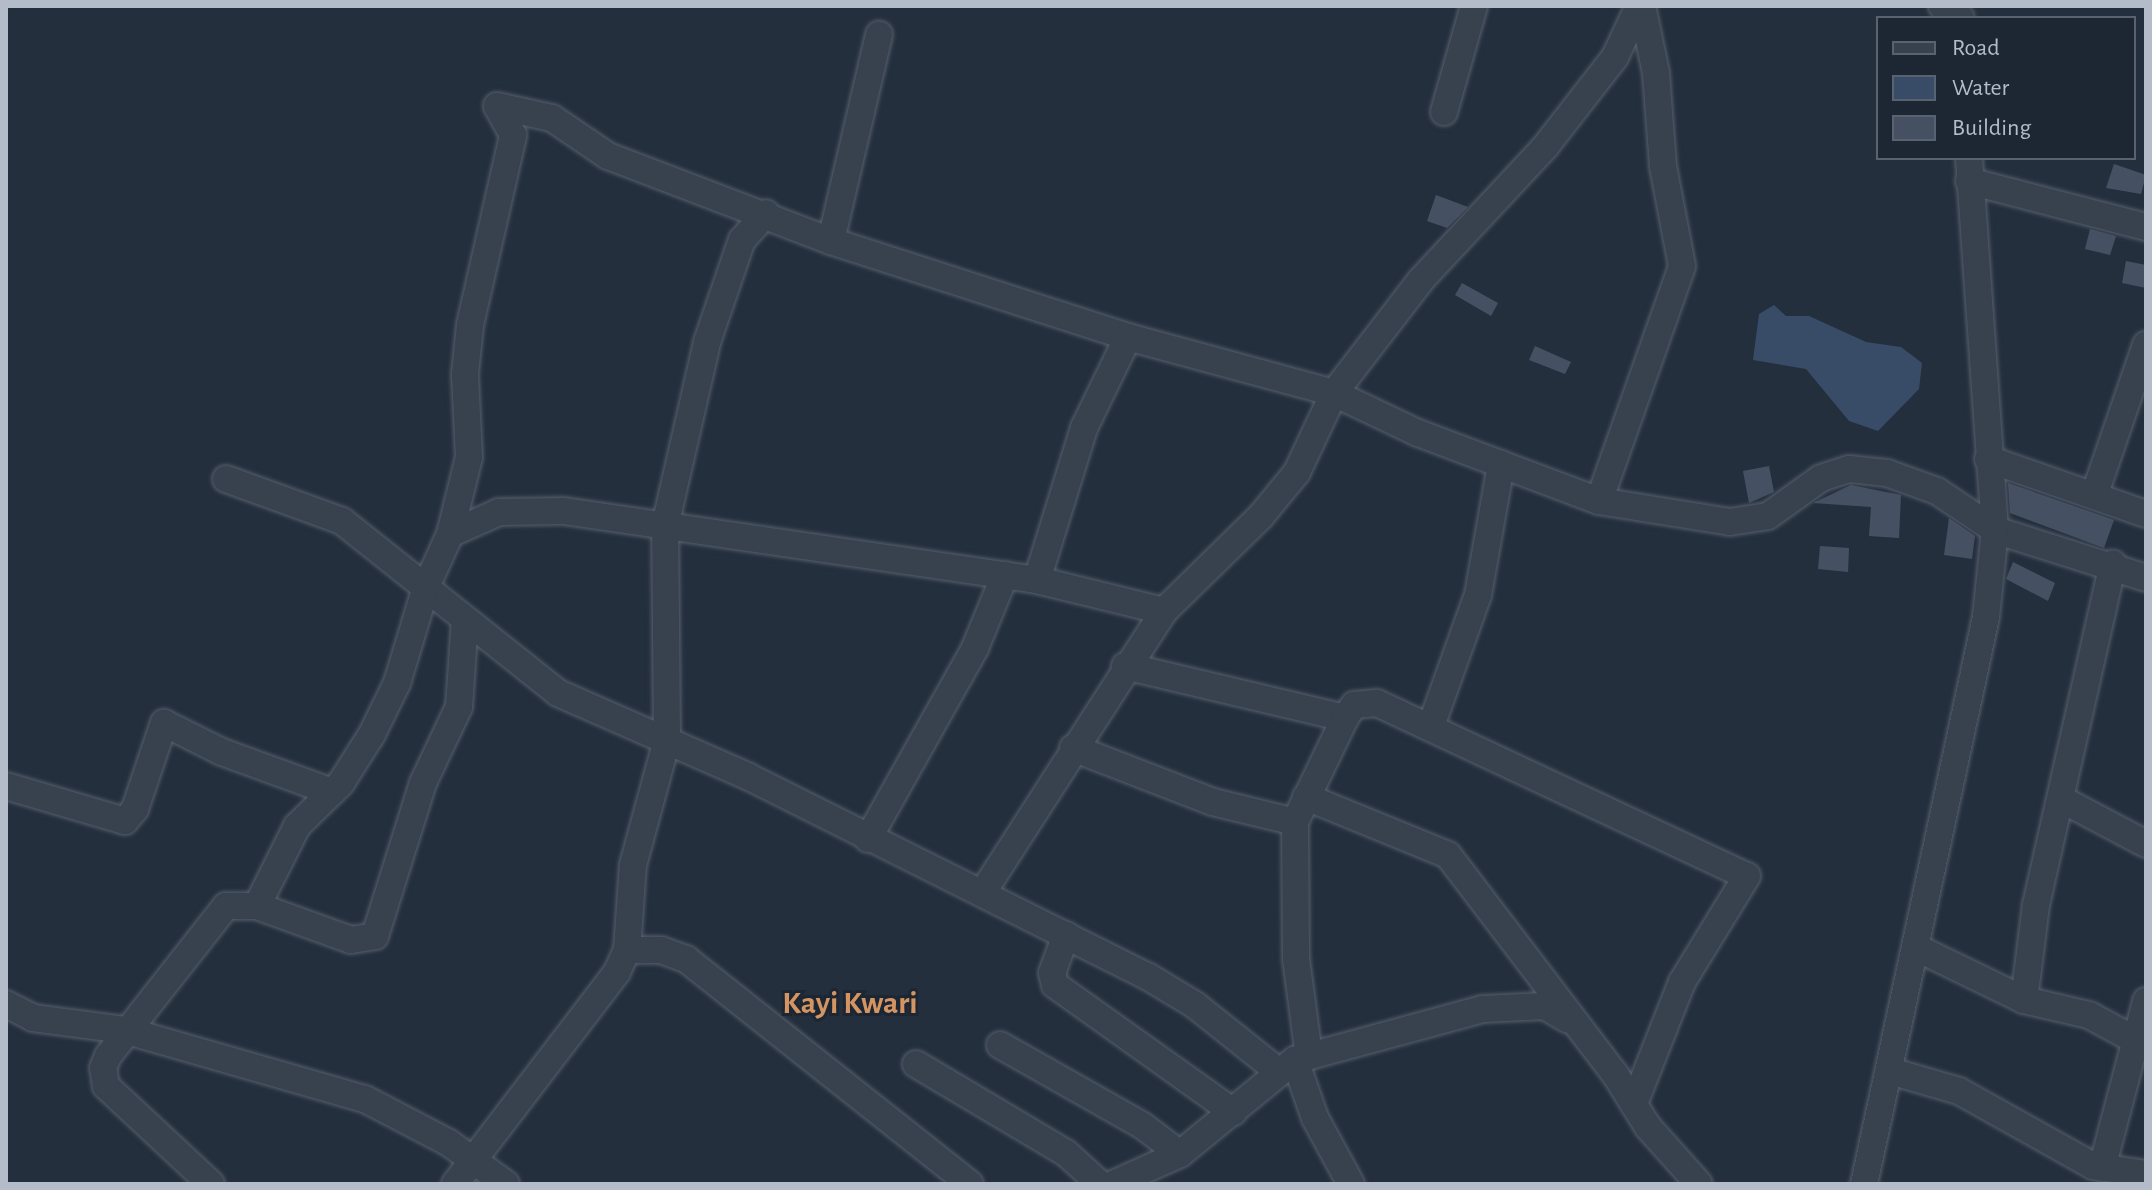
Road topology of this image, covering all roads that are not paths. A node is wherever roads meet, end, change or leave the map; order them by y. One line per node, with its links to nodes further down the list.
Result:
1 (1474, 6): 6 (street)
2 (1641, 6): 13 (street); 18 (street)
3 (1942, 6): 4 (street)
4 (1960, 16)
5 (879, 35): 10 (street)
6 (1444, 112)
7 (1969, 170): 9 (street); 14 (street)
8 (766, 213): 10 (street); 20 (street); 22 (street)
9 (2146, 227)
10 (831, 241): 11 (street)
11 (1128, 337): 13 (street); 26 (street)
12 (2146, 345): 17 (street)
13 (1334, 393): 15 (street); 28 (street)
14 (1988, 459): 17 (street); 21 (street)
15 (1501, 464): 18 (street); 32 (street)
16 (226, 479): 27 (street)
17 (2094, 496): 19 (street)
18 (1599, 501): 21 (street)
19 (2146, 514)
20 (665, 526): 22 (street); 24 (street); 33 (street)
21 (1995, 530): 23 (street); 45 (street)
22 (450, 534): 27 (street)
23 (2113, 564): 25 (street); 38 (street)
24 (1005, 575): 26 (street); 40 (street)
25 (2146, 578)
26 (1037, 580): 28 (street)
27 (426, 587): 29 (street); 36 (street)
28 (1164, 611): 30 (street)
29 (465, 620): 33 (street); 43 (street)
30 (1125, 666): 31 (street); 34 (street)
31 (1345, 718): 32 (street); 37 (street)
32 (1431, 726): 57 (street)
33 (667, 740): 40 (street); 46 (street)
34 (1073, 748): 39 (street); 42 (street)
35 (6, 786): 36 (street)
36 (332, 792): 43 (street)
37 (1306, 797): 39 (street); 50 (street)
38 (2061, 799): 41 (street); 47 (street)
39 (1295, 822): 54 (street)
40 (868, 839): 42 (street)
41 (2146, 844)
42 (983, 892): 44 (street)
43 (257, 906): 51 (street)
44 (1066, 935): 54 (street); 58 (street)
45 (1917, 948): 47 (street); 56 (street)
46 (627, 950): 60 (street); 66 (street)
47 (2024, 1000): 52 (street)
48 (2146, 1001): 52 (street)
49 (6, 1004): 51 (street)
50 (1572, 1022): 54 (street); 57 (street)
51 (124, 1030): 60 (street); 63 (street)
52 (2139, 1044): 61 (street)
53 (1000, 1045): 59 (street)
54 (1294, 1063): 58 (street); 69 (street)
55 (916, 1064): 67 (street)
56 (1890, 1071): 61 (street); 71 (street)
57 (1634, 1104): 70 (street)
58 (1233, 1112): 59 (street)
59 (1180, 1154): 68 (street)
60 (475, 1161): 64 (street); 65 (street)
61 (2102, 1168): 62 (street)
62 (2146, 1174)
63 (211, 1184)
64 (455, 1184)
65 (506, 1184)
66 (970, 1184)
67 (1100, 1184)
68 (1113, 1184)
69 (1351, 1184)
70 (1699, 1184)
71 (1864, 1184)

